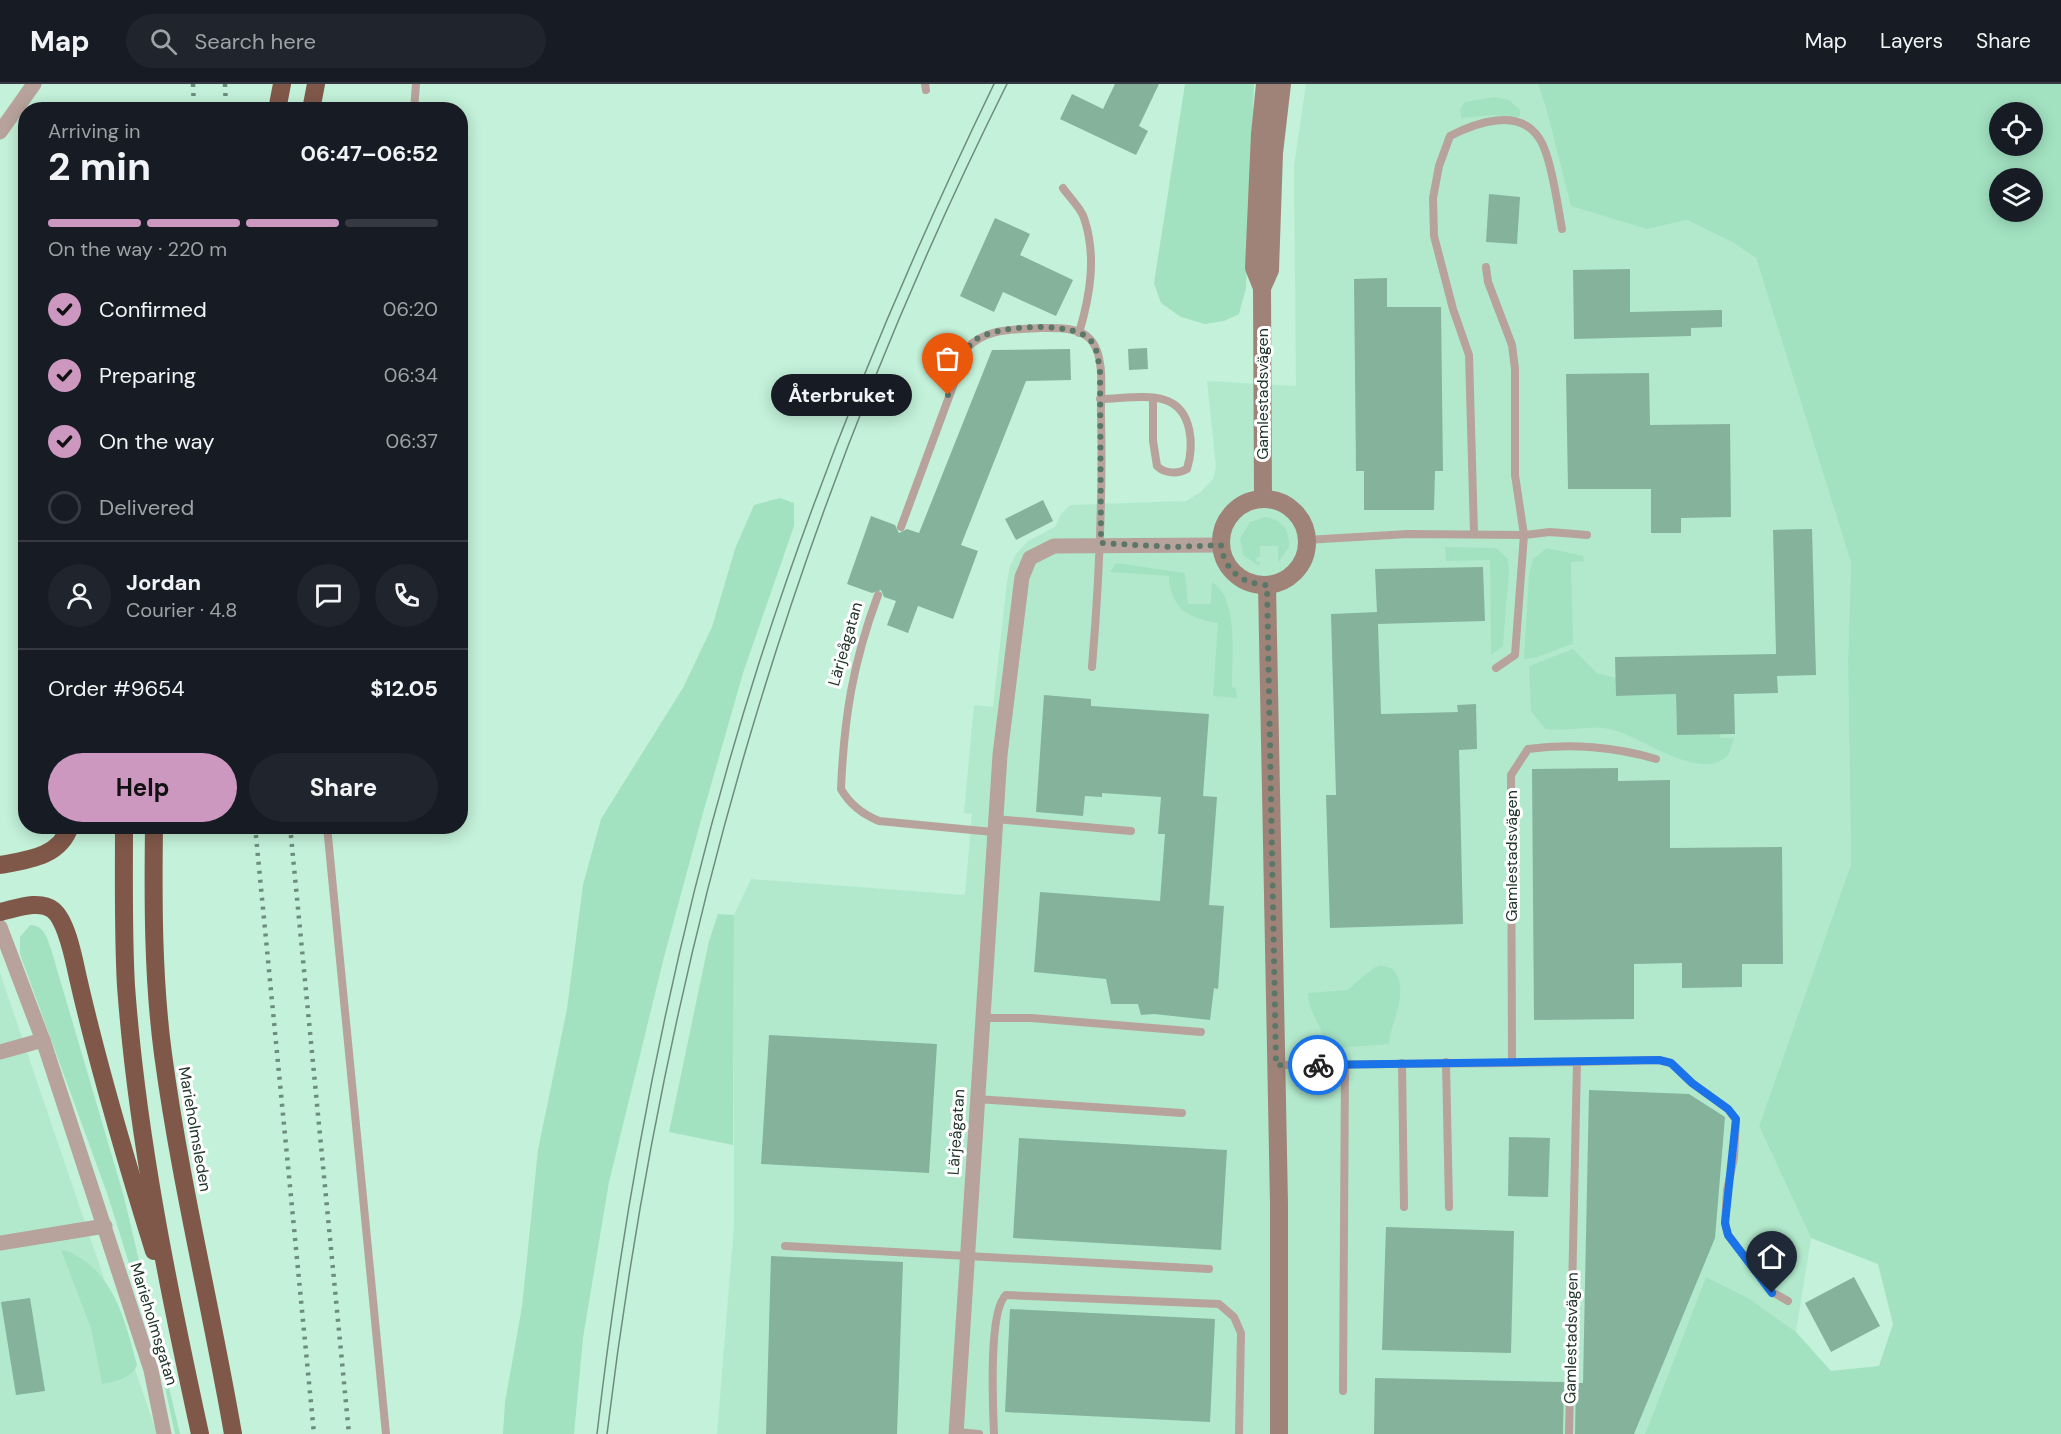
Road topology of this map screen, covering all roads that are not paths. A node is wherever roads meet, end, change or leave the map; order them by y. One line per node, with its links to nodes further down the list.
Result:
1 (34, 84): 7 (street)
2 (282, 84): 8 (highway)
3 (316, 84): 9 (highway)
4 (416, 84): 10 (lane)
5 (1265, 84): 16 (street, Gamlestadsvägen)
6 (1281, 84): 16 (street, Gamlestadsvägen)
7 (21, 102)
8 (279, 102)
9 (312, 102)
10 (415, 102)
11 (18, 107): 12 (street)
12 (0, 132)
13 (1063, 188): 17 (lane)
14 (1562, 229): 22 (lane)
15 (1486, 267): 24 (lane)
16 (1262, 288): 20 (street, Gamlestadsvägen)
17 (1079, 333): 18 (lane); 21 (lane)
18 (1100, 399): 19 (lane); 26 (lane)
19 (1154, 399): 19 (lane)
20 (1263, 499): 25 (street); 27 (street)
21 (901, 527)
22 (1474, 533): 24 (lane); 25 (lane)
23 (1587, 534): 24 (lane)
24 (1524, 535): 31 (lane)
25 (1306, 540): 28 (street)
26 (1101, 543): 27 (street, Lärjeågatan); 30 (lane); 33 (street, Lärjeågatan)
27 (1221, 545): 28 (street)
28 (1267, 585): 50 (street)
29 (878, 595): 33 (lane, Lärjeågatan)
30 (1092, 667)
31 (1496, 668)
32 (1656, 759): 49 (lane, Gamlestadsvägen)
33 (993, 826): 34 (lane); 42 (street, Lärjeågatan)
34 (1131, 831)
35 (68, 834): 39 (highway)
36 (124, 834): 62 (highway)
37 (154, 834): 67 (highway, Marieholmsleden)
38 (328, 834): 68 (lane)
39 (0, 865)
40 (0, 912): 62 (highway)
41 (0, 927): 44 (street, Marieholmsgatan)
42 (981, 1018): 43 (lane); 52 (street, Lärjeågatan)
43 (1201, 1032)
44 (43, 1040): 45 (street); 56 (street, Marieholmsgatan)
45 (0, 1052)
46 (1446, 1062): 48 (lane); 49 (lane); 55 (lane)
47 (1577, 1062): 49 (lane); 61 (lane); 73 (lane, Gamlestadsvägen)
48 (1402, 1063): 51 (lane); 54 (lane)
49 (1512, 1063)
50 (1276, 1065): 51 (lane); 72 (street)
51 (1345, 1066): 63 (lane)
52 (976, 1099): 53 (lane); 59 (street, Lärjeågatan)
53 (1182, 1113)
54 (1404, 1207)
55 (1449, 1207)
56 (105, 1226): 57 (street); 65 (street, Marieholmsgatan)
57 (0, 1244)
58 (785, 1246): 59 (lane)
59 (967, 1254): 60 (lane); 64 (street, Lärjeågatan)
60 (1209, 1269)
61 (1788, 1301)
62 (174, 1315): 66 (highway)
63 (1343, 1391)
64 (956, 1433): 69 (lane)
65 (164, 1434)
66 (200, 1434)
67 (233, 1434)
68 (386, 1434)
69 (980, 1434)
70 (994, 1434): 71 (lane)
71 (1239, 1434)
72 (1279, 1434)
73 (1569, 1434)

